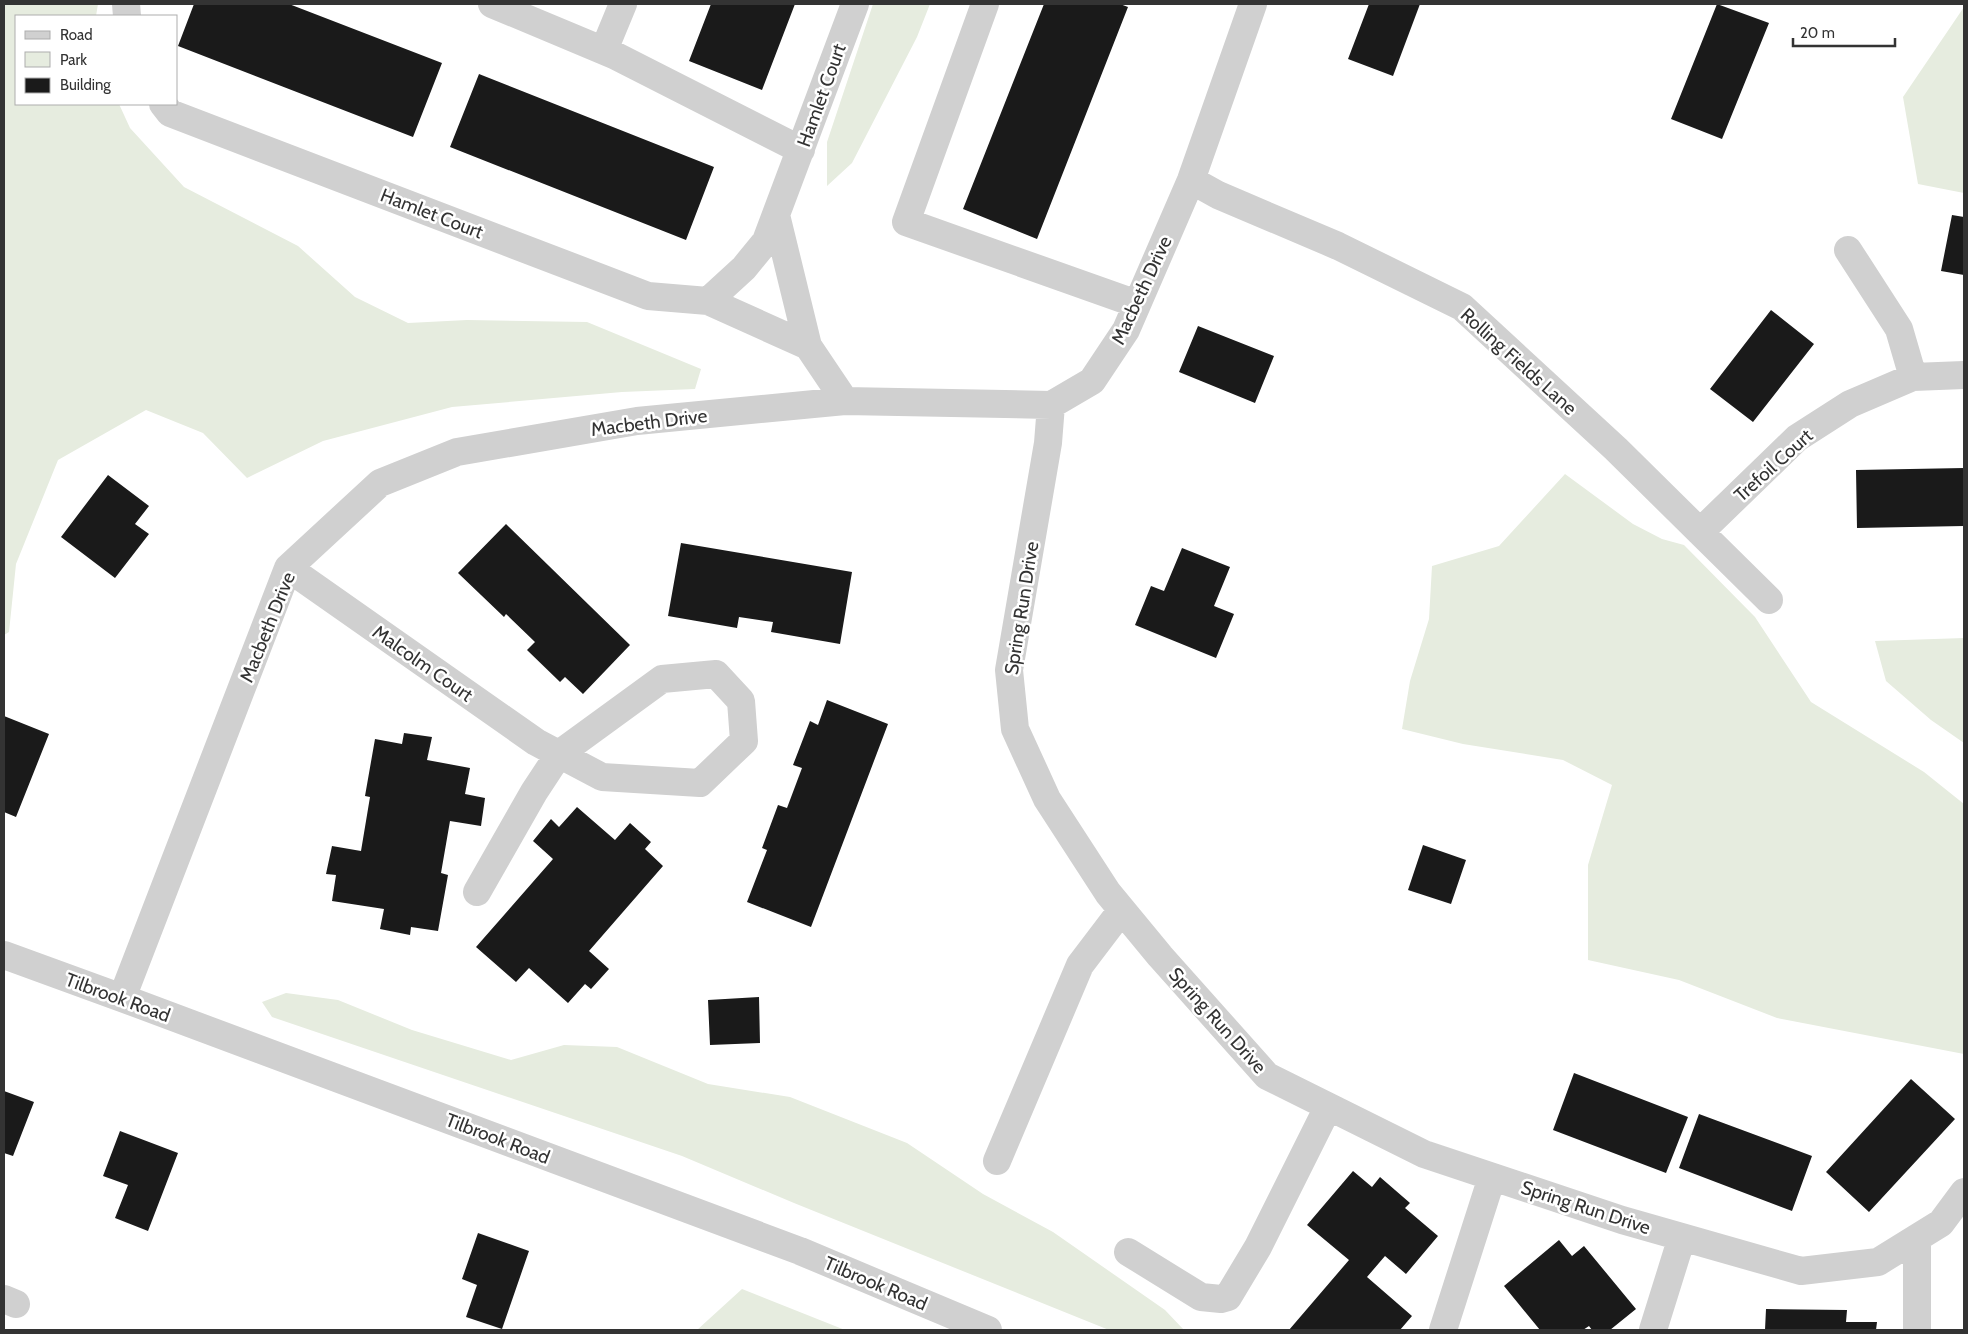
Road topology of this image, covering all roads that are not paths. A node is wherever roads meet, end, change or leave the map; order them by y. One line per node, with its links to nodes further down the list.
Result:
1 (492, 4): 6 (street)
2 (623, 4): 7 (street)
3 (855, 4): 9 (street, Hamlet Court)
4 (985, 4): 14 (street)
5 (1251, 5): 10 (street, Macbeth Drive)
6 (537, 12): 7 (street)
7 (604, 50): 9 (street)
8 (164, 105): 13 (street, Hamlet Court)
9 (801, 150): 11 (street, Hamlet Court)
10 (1191, 180): 14 (street, Macbeth Drive); 20 (street, Rolling Fields Lane)
11 (776, 215): 13 (street, Hamlet Court); 15 (street)
12 (1848, 250): 17 (street)
13 (708, 301): 15 (street, Hamlet Court)
14 (1137, 304): 19 (street, Macbeth Drive)
15 (808, 346): 18 (street)
16 (1964, 375): 17 (street, Trefoil Court)
17 (1913, 377): 20 (street, Trefoil Court)
18 (845, 401): 19 (street, Macbeth Drive); 21 (street, Macbeth Drive)
19 (1052, 405): 25 (street, Spring Run Drive)
20 (1700, 532): 22 (street, Rolling Fields Lane)
21 (288, 568): 23 (street, Malcolm Court); 27 (street, Macbeth Drive)
22 (1770, 600)
23 (559, 754): 23 (street, Malcolm Court); 24 (street)
24 (477, 892)
25 (1121, 911): 28 (street, Spring Run Drive); 29 (street)
26 (4, 955): 27 (street, Tilbrook Road)
27 (122, 998): 35 (street, Tilbrook Road)
28 (1328, 1107): 30 (street, Spring Run Drive); 34 (street)
29 (997, 1161)
30 (1492, 1177): 32 (street, Spring Run Drive); 36 (street)
31 (1964, 1192): 33 (street, Spring Run Drive)
32 (1682, 1237): 33 (street, Spring Run Drive); 37 (street)
33 (1917, 1238): 38 (street)
34 (1128, 1252)
35 (988, 1330)
36 (1443, 1330)
37 (1653, 1330)
38 (1917, 1330)

